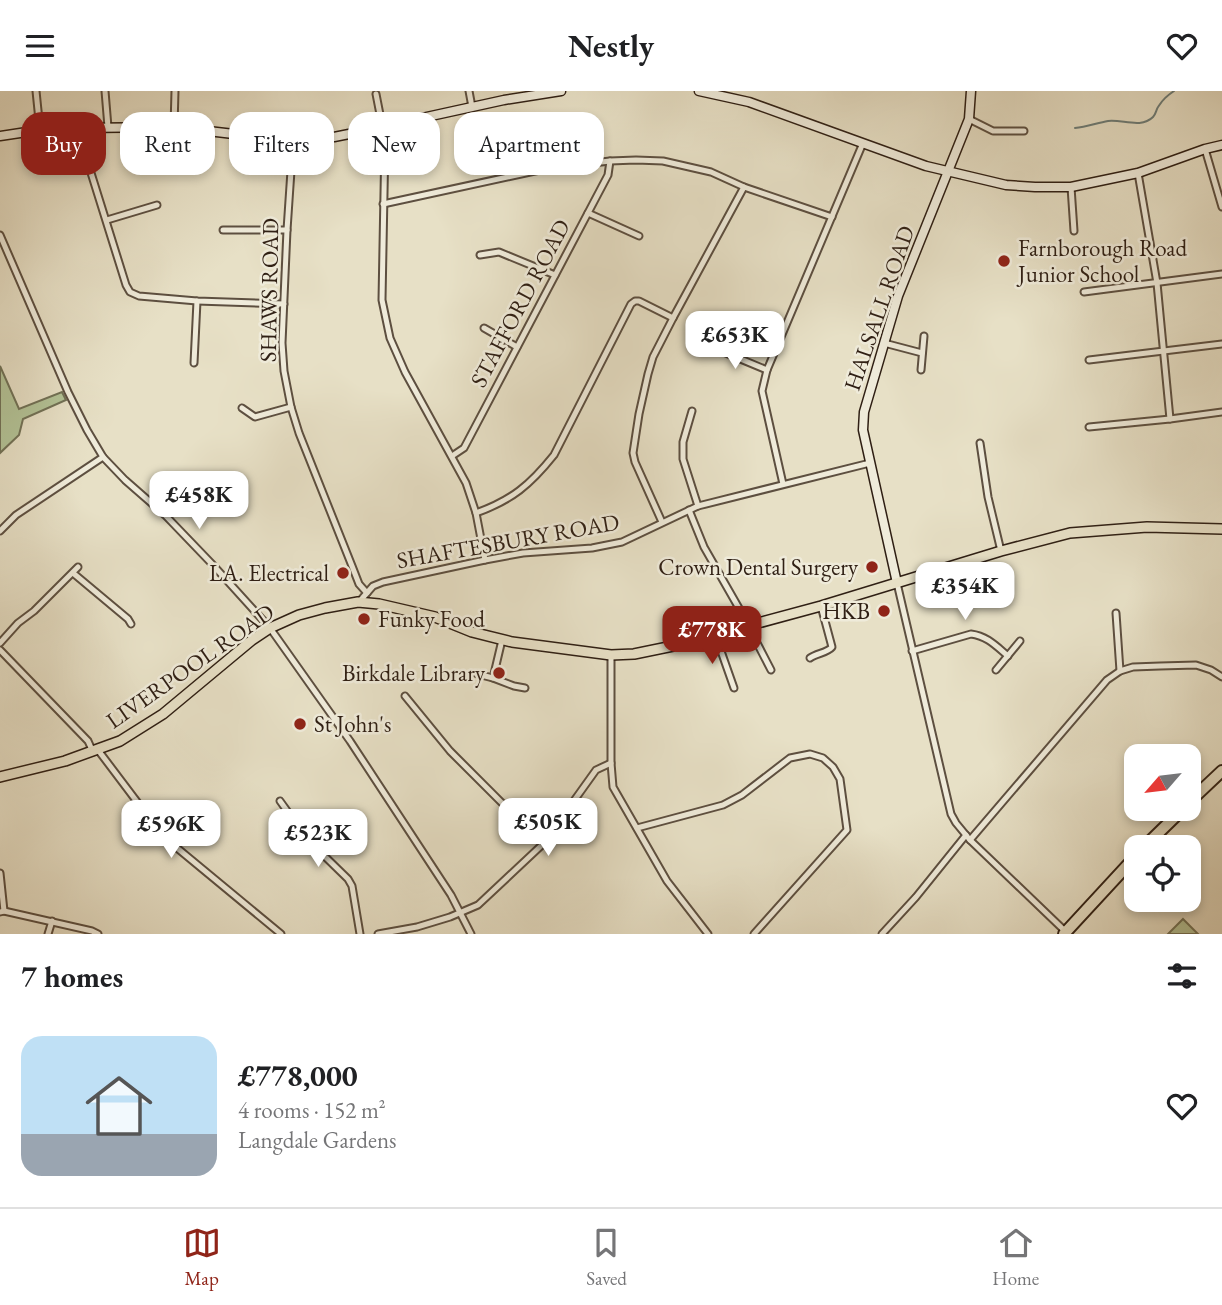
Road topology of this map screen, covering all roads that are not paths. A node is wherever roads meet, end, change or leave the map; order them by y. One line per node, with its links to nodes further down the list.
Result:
1 (36, 91): 10 (street)
2 (105, 91): 15 (street)
3 (175, 91): 11 (street)
4 (469, 91): 9 (street)
5 (561, 91): 9 (street)
6 (699, 91): 20 (street)
7 (971, 91): 14 (street, HALSALL ROAD)
8 (376, 94): 12 (street)
9 (472, 107): 13 (street)
10 (38, 112)
11 (174, 112)
12 (380, 112)
13 (440, 114)
14 (970, 119): 17 (street); 24 (street, HALSALL ROAD)
15 (108, 127): 16 (street)
16 (120, 127)
17 (1024, 131)
18 (21, 133): 19 (street)
19 (0, 136)
20 (863, 143): 24 (street); 35 (street)
21 (1222, 145): 22 (street)
22 (1205, 149): 25 (street); 33 (street)
23 (610, 161): 29 (street); 31 (street); 34 (street, STAFFORD ROAD)
24 (949, 172): 30 (street); 52 (street, HALSALL ROAD)
25 (1138, 173): 30 (street); 45 (street)
26 (92, 175): 36 (street)
27 (291, 175): 38 (street, SHAWS ROAD)
28 (384, 175): 31 (street)
29 (744, 187): 35 (street); 49 (street)
30 (1071, 187): 39 (street)
31 (383, 204): 69 (street)
32 (157, 205): 36 (street)
33 (1222, 207)
34 (588, 213): 41 (street); 44 (street, STAFFORD ROAD)
35 (832, 217): 60 (street)
36 (107, 220): 47 (street)
37 (223, 230): 38 (street)
38 (287, 230): 48 (street, SHAWS ROAD)
39 (1074, 231)
40 (0, 235): 70 (street)
41 (639, 236)
42 (480, 255): 44 (street)
43 (1222, 274): 45 (street)
44 (555, 275): 54 (street, STAFFORD ROAD)
45 (1157, 283): 46 (street); 56 (street)
46 (1084, 292)
47 (197, 301): 48 (street); 59 (street)
48 (284, 304): 62 (street, SHAWS ROAD)
49 (673, 318): 75 (street); 76 (street)
50 (484, 328): 54 (street)
51 (924, 336): 57 (street)
52 (884, 343): 57 (street); 71 (street, HALSALL ROAD)
53 (1222, 344): 56 (street)
54 (517, 347): 69 (street, STAFFORD ROAD)
55 (715, 348): 60 (street)
56 (1163, 351): 58 (street); 66 (street)
57 (922, 353): 61 (street)
58 (1089, 360)
59 (194, 363)
60 (767, 370): 72 (street)
61 (920, 370)
62 (291, 407): 63 (street); 84 (street, SHAWS ROAD)
63 (242, 408)
64 (692, 411): 73 (street)
65 (1222, 412): 66 (street)
66 (1170, 419): 67 (street)
67 (1089, 428)
68 (980, 443): 79 (street)
69 (452, 456): 75 (street)
70 (103, 457): 78 (street); 90 (street)
71 (870, 463): 72 (street, SHAFTESBURY ROAD); 83 (street, HALSALL ROAD)
72 (783, 484): 73 (street, SHAFTESBURY ROAD)
73 (698, 506): 74 (street, SHAFTESBURY ROAD)
74 (690, 510): 76 (street, SHAFTESBURY ROAD); 89 (street)
75 (476, 513): 80 (street)
76 (662, 522): 80 (street, SHAFTESBURY ROAD)
77 (1222, 529): 79 (main road, LIVERPOOL ROAD)
78 (0, 531)
79 (1001, 551): 83 (main road, LIVERPOOL ROAD)
80 (485, 560): 84 (street, SHAFTESBURY ROAD)
81 (78, 567): 82 (street)
82 (73, 573): 87 (street); 94 (street)
83 (897, 583): 86 (main road, LIVERPOOL ROAD); 96 (street)
84 (367, 593): 85 (street, SHAFTESBURY ROAD)
85 (358, 603): 90 (main road, LIVERPOOL ROAD); 92 (main road, LIVERPOOL ROAD)
86 (821, 606): 89 (main road, LIVERPOOL ROAD); 99 (street)
87 (135, 613)
88 (1116, 613): 102 (street)
89 (748, 625): 91 (main road, LIVERPOOL ROAD); 100 (street)
90 (270, 628): 109 (main road, LIVERPOOL ROAD); 123 (street)
91 (715, 634): 97 (main road, LIVERPOOL ROAD); 107 (street)
92 (502, 639): 97 (main road, LIVERPOOL ROAD); 105 (street)
93 (1020, 641): 98 (street)
94 (0, 643)
95 (0, 650): 109 (street)
96 (912, 651): 98 (street); 118 (street)
97 (611, 655): 110 (street)
98 (1007, 656): 101 (street)
99 (810, 658)
100 (771, 670)
101 (996, 670)
102 (1120, 670): 104 (street); 118 (street)
103 (477, 674): 105 (street)
104 (1222, 677)
105 (493, 678): 106 (street)
106 (525, 688)
107 (734, 688)
108 (405, 696): 119 (street)
109 (96, 751): 112 (main road, LIVERPOOL ROAD); 125 (street)
110 (611, 763): 116 (street); 119 (street)
111 (1222, 771): 113 (highway)
112 (0, 777)
113 (1201, 791)
114 (281, 801): 131 (street)
115 (1171, 821): 117 (highway)
116 (637, 828): 134 (street); 135 (street)
117 (1156, 835)
118 (968, 837): 126 (street); 136 (street)
119 (543, 844): 123 (street)
120 (1124, 869): 126 (highway)
121 (0, 873): 122 (street)
122 (2, 912): 124 (street)
123 (460, 913): 132 (street); 133 (street)
124 (52, 921): 127 (street); 128 (street)
125 (271, 926): 129 (street); 130 (street)
126 (1065, 933)
127 (48, 934)
128 (98, 934)
129 (264, 934)
130 (281, 934)
131 (360, 934)
132 (378, 934)
133 (471, 934)
134 (708, 934)
135 (754, 934)
136 (882, 934)

